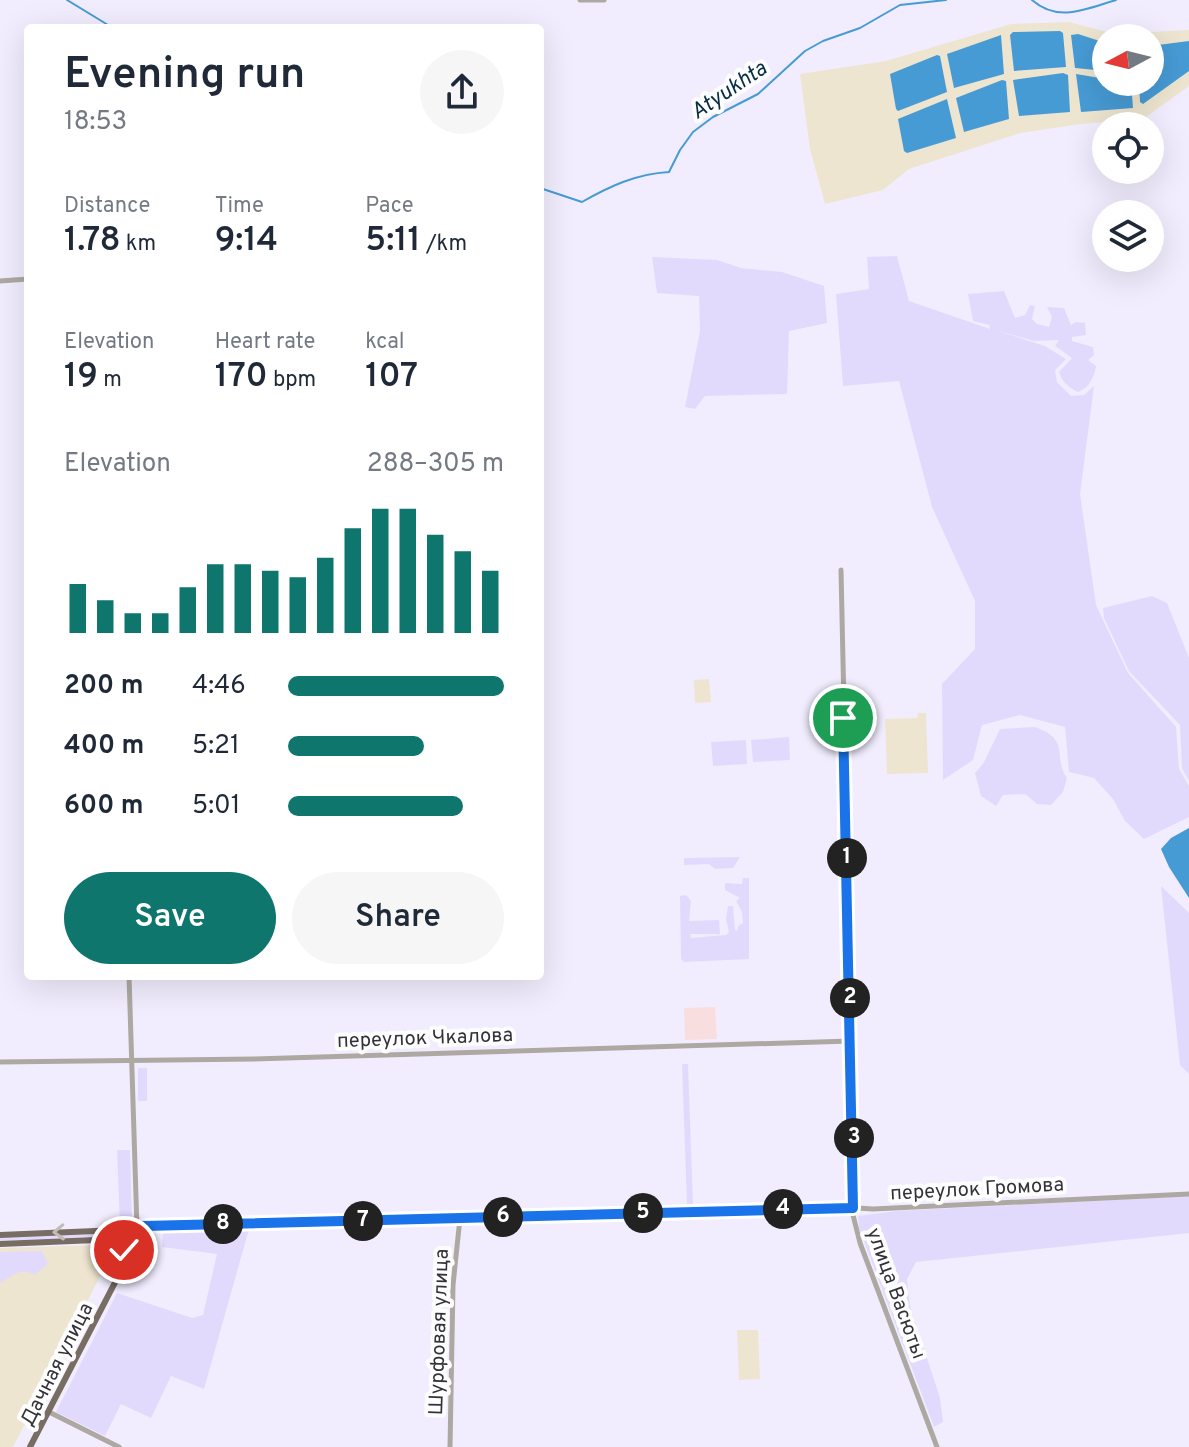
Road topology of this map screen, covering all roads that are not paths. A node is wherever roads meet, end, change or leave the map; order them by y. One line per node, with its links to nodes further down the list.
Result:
1 (580, 0): 2 (street)
2 (604, 0)
3 (24, 279): 4 (street)
4 (0, 281)
5 (841, 570): 7 (street, улица Васюты)
6 (129, 980): 8 (street, Дачная улица)
7 (851, 1041): 8 (street, переулок Чкалова); 11 (street, улица Васюты)
8 (131, 1061): 9 (street, переулок Чкалова); 13 (street, Дачная улица)
9 (0, 1062)
10 (1189, 1194): 11 (street, переулок Громова)
11 (853, 1208): 12 (street, переулок Громова); 24 (street, улица Васюты)
12 (460, 1218): 13 (street, переулок Громова); 23 (street, Шурфовая улица)
13 (137, 1228): 14 (street, переулок Громова); 16 (street); 19 (street, Дачная улица)
14 (119, 1230): 15 (main road, переулок Громова, one-way to 15); 16 (main road)
15 (0, 1235)
16 (127, 1236): 17 (main road); 19 (main road)
17 (118, 1239): 18 (main road); 19 (main road)
18 (0, 1244)
19 (126, 1253): 20 (main road, Дачная улица)
20 (47, 1411): 21 (main road, Дачная улица); 22 (street)
21 (28, 1447)
22 (119, 1447)
23 (450, 1447)
24 (937, 1447)

